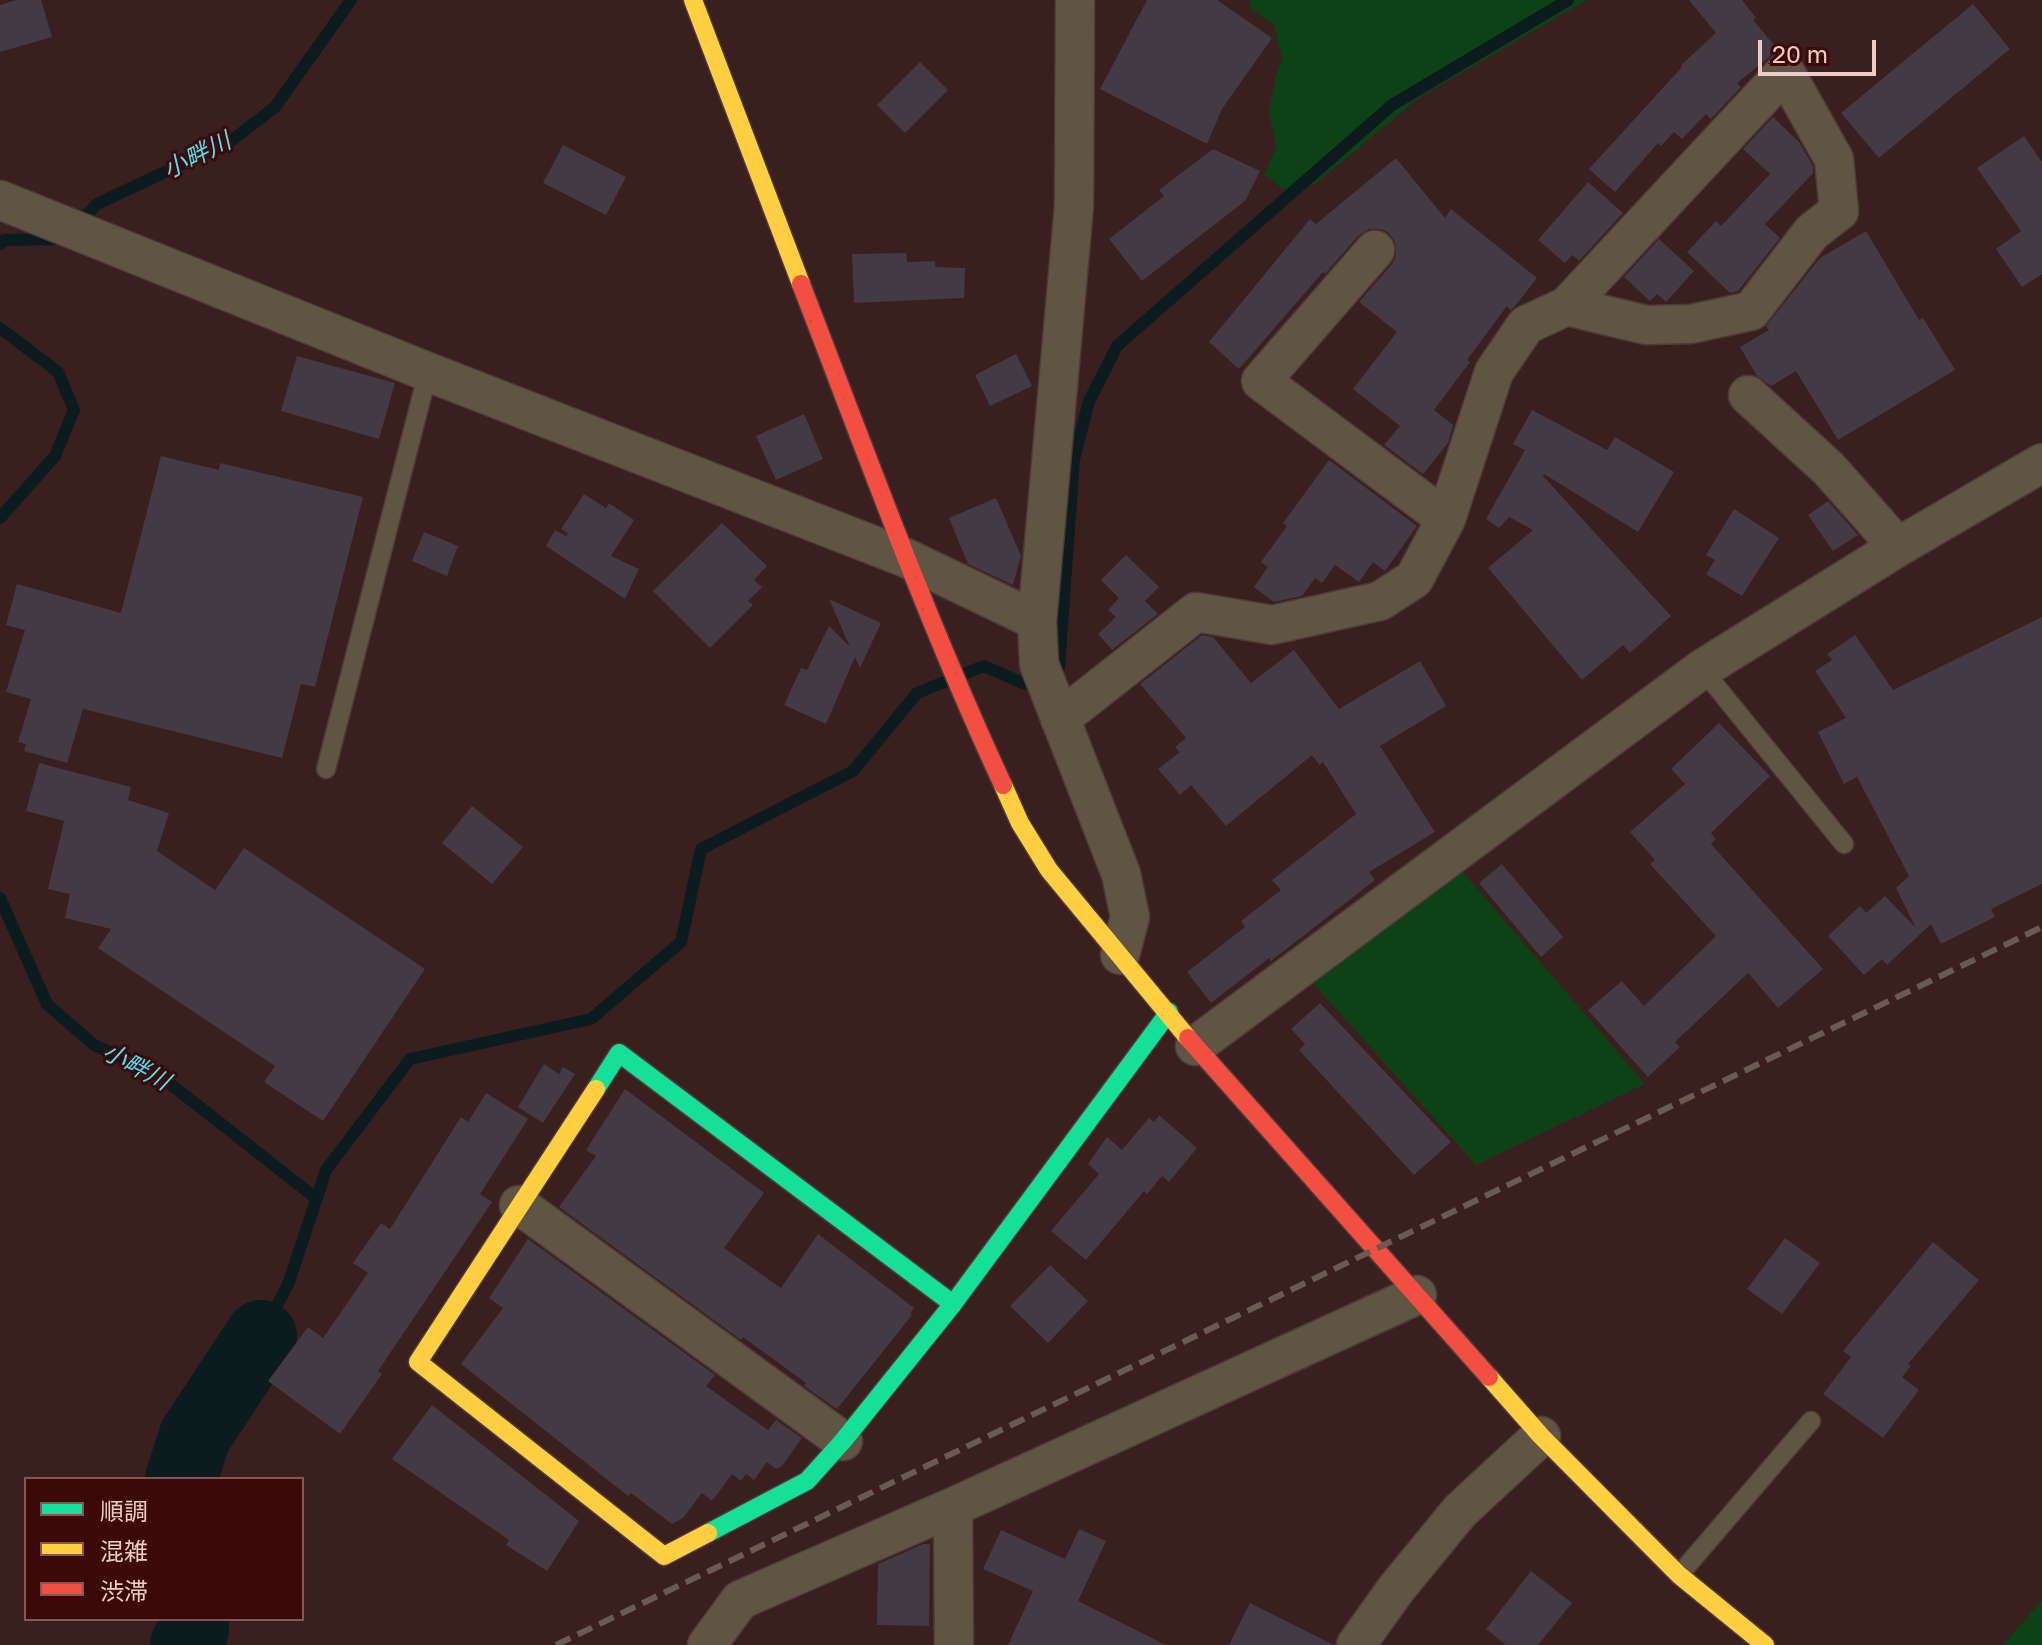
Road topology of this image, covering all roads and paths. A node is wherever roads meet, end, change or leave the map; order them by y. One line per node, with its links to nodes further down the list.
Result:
1 (693, 0): 11 (street)
2 (1075, 0): 12 (street)
3 (0, 200): 6 (street)
4 (1375, 250): 9 (street)
5 (1567, 306): 5 (street); 9 (street)
6 (428, 372): 11 (street); 15 (lane)
7 (1748, 395): 10 (street)
8 (2042, 463): 10 (street)
9 (1446, 519): 14 (street)
10 (1898, 547): 13 (street)
11 (906, 558): 12 (street); 17 (street)
12 (1037, 621): 14 (street)
13 (1702, 669): 16 (lane); 19 (street)
14 (1049, 690): 17 (street)
15 (326, 769)
16 (1844, 844)
17 (1120, 955): 18 (street)
18 (1169, 1012): 19 (street); 22 (street)
19 (1195, 1046): 21 (street)
20 (519, 1205): 22 (street); 25 (street); 25 (street)
21 (1417, 1295): 24 (street); 26 (street)
22 (953, 1304): 25 (street)
23 (1811, 1421): 27 (lane)
24 (1541, 1436): 27 (street); 30 (street)
25 (843, 1441)
26 (953, 1507): 28 (street); 29 (street)
27 (1679, 1575): 31 (street)
28 (707, 1645)
29 (954, 1645)
30 (1356, 1645)
31 (1765, 1645)

